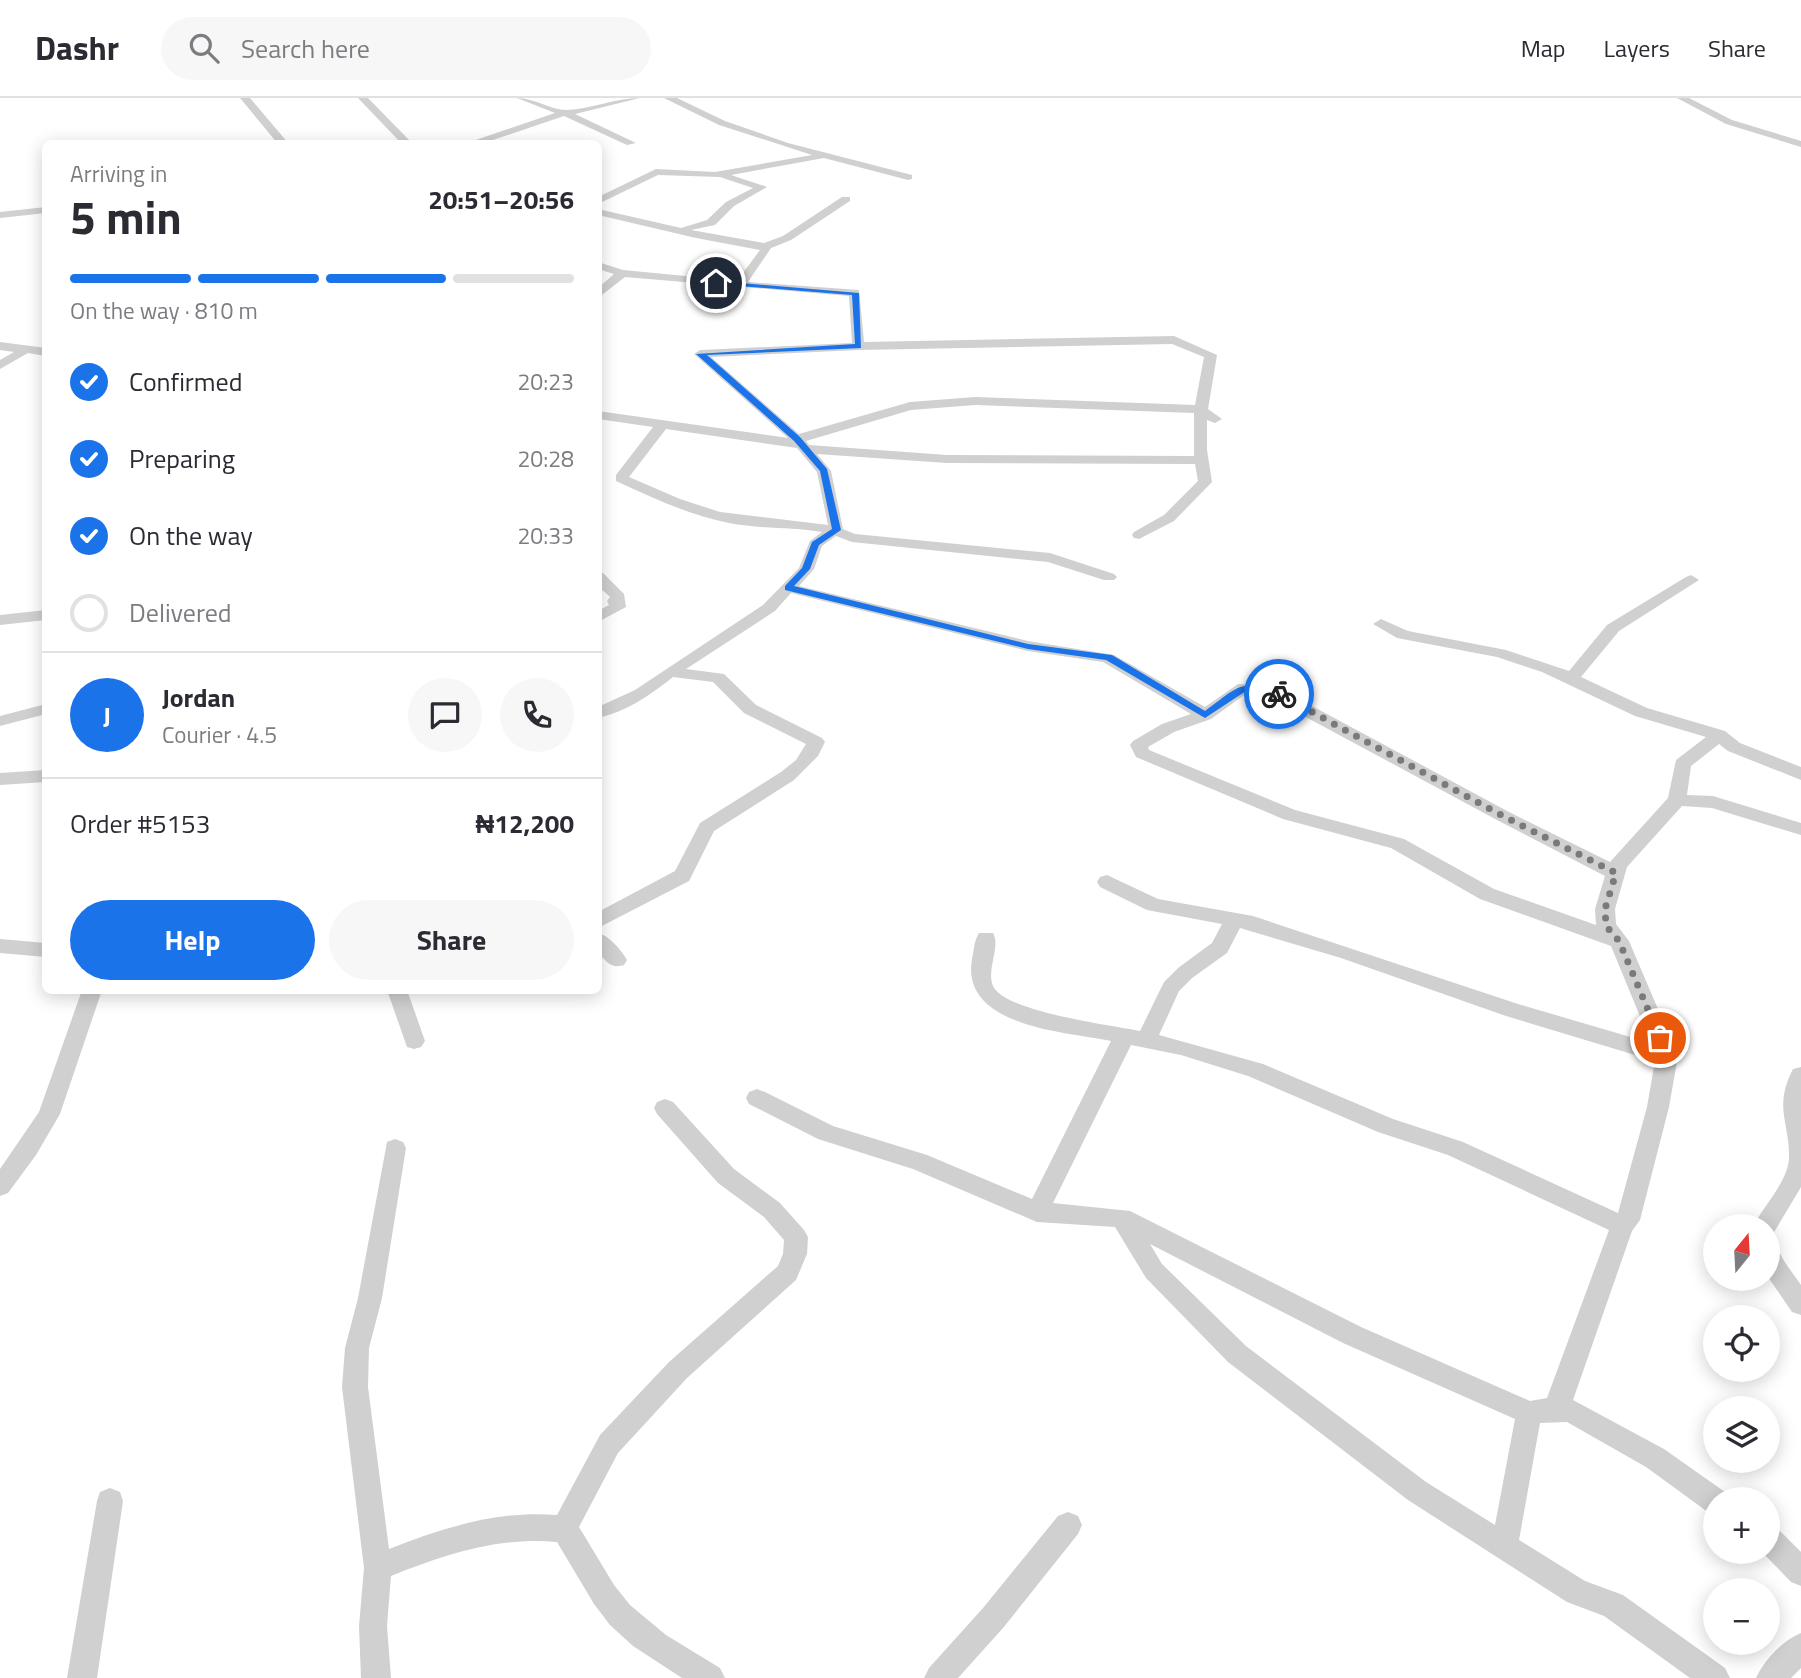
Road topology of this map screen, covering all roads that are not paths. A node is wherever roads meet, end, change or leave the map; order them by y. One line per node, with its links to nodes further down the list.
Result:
1 (245, 98): 8 (street)
2 (362, 98): 9 (street)
3 (522, 98): 7 (street)
4 (635, 98): 7 (street)
5 (670, 98): 13 (street)
6 (1682, 98): 12 (street)
7 (565, 113): 10 (street); 11 (street)
8 (281, 140)
9 (404, 140)
10 (481, 140)
11 (631, 143)
12 (1801, 144)
13 (829, 155): 14 (street); 15 (street)
14 (715, 175): 17 (street); 21 (street)
15 (908, 177)
16 (846, 198): 22 (street)
17 (602, 199)
18 (42, 210): 20 (street)
19 (602, 213): 21 (street)
20 (0, 215)
21 (674, 230): 22 (street)
22 (765, 247): 25 (street)
23 (602, 266): 24 (street)
24 (622, 273): 25 (street); 26 (street)
25 (740, 285): 28 (street)
26 (602, 291)
27 (0, 346): 29 (street)
28 (858, 346): 32 (street); 36 (street)
29 (25, 350): 30 (street); 31 (street)
30 (42, 352)
31 (0, 365)
32 (1199, 409): 34 (street); 36 (street); 37 (street)
33 (602, 416): 35 (street)
34 (1214, 419)
35 (662, 425): 36 (street); 38 (street)
36 (801, 444): 37 (street); 38 (street)
37 (1199, 460): 39 (street)
38 (836, 530): 40 (street); 43 (street)
39 (1139, 534)
40 (1109, 577)
41 (602, 580): 45 (street)
42 (1691, 580): 49 (street)
43 (788, 588): 48 (street); 52 (street)
44 (42, 615): 46 (street)
45 (602, 615)
46 (0, 620)
47 (1381, 624): 49 (street)
48 (670, 672): 51 (street); 62 (street)
49 (1571, 679): 54 (street)
50 (42, 710): 53 (street)
51 (602, 712)
52 (1205, 715): 60 (street); 65 (street)
53 (0, 721)
54 (1719, 735): 55 (street); 58 (street)
55 (1801, 774)
56 (42, 776): 57 (street)
57 (0, 779)
58 (1677, 800): 59 (street); 60 (street)
59 (1801, 829)
60 (1616, 873): 65 (street)
61 (1107, 882): 63 (street)
62 (602, 919)
63 (1234, 919): 74 (street); 75 (street)
64 (986, 938): 72 (street)
65 (1619, 941): 75 (street)
66 (602, 944): 69 (street)
67 (0, 946): 68 (street)
68 (42, 950)
69 (617, 960)
70 (91, 994): 80 (street)
71 (398, 994): 73 (street)
72 (1124, 1037): 74 (street); 81 (street)
73 (414, 1041)
74 (1146, 1041): 84 (street)
75 (1667, 1056): 84 (street)
76 (1801, 1075): 82 (street)
77 (757, 1098): 81 (street)
78 (665, 1108): 92 (street)
79 (395, 1149): 95 (street)
80 (0, 1186)
81 (1037, 1212): 83 (street)
82 (1773, 1214)
83 (1122, 1219): 88 (street); 93 (street)
84 (1622, 1225): 87 (street)
85 (1780, 1275): 86 (street)
86 (1801, 1304)
87 (1558, 1409): 88 (street); 89 (street)
88 (1530, 1413): 93 (street)
89 (1703, 1492)
90 (110, 1501): 98 (street)
91 (1069, 1525): 101 (street)
92 (564, 1529): 95 (street); 100 (street)
93 (1504, 1548): 102 (street)
94 (1780, 1551): 96 (street)
95 (378, 1568): 99 (street)
96 (1801, 1572)
97 (1801, 1647): 103 (street)
98 (82, 1678)
99 (376, 1678)
100 (710, 1678)
101 (939, 1678)
102 (1715, 1678)
103 (1771, 1678)

